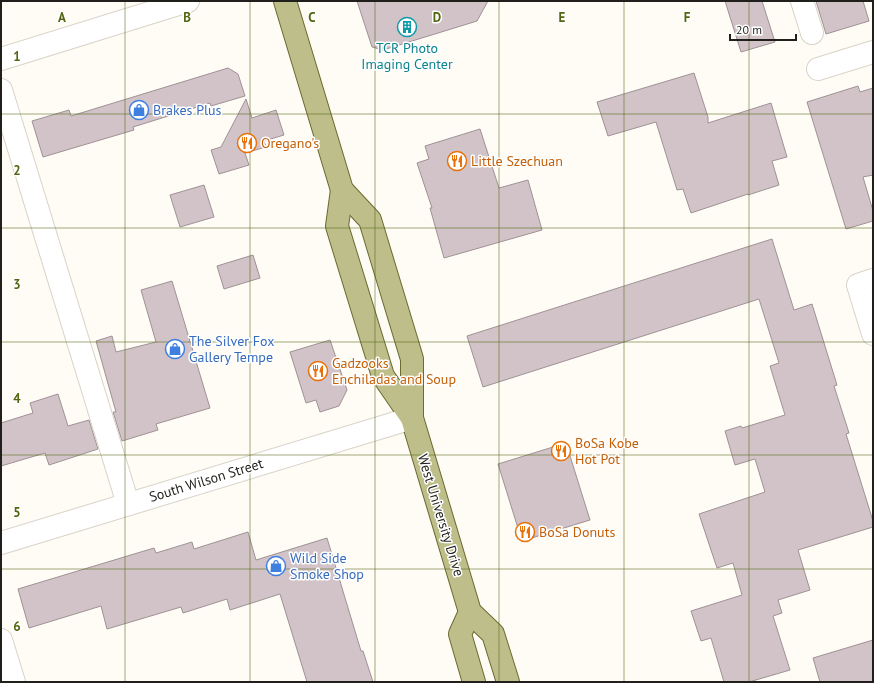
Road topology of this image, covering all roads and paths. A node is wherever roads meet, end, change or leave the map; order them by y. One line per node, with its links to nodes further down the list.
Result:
1 (188, 1): 6 (street)
2 (285, 1): 9 (main road, West University Drive)
3 (802, 1): 4 (street)
4 (812, 33)
5 (873, 52): 7 (street)
6 (1, 59)
7 (818, 69)
8 (1, 90): 13 (street)
9 (342, 190): 12 (main road, West University Drive); 12 (main road, West University Drive)
10 (866, 283): 11 (street)
11 (873, 334)
12 (412, 418): 13 (street, South Wilson Street); 15 (main road, West University Drive)
13 (128, 504): 14 (street, South Wilson Street)
14 (1, 543)
15 (470, 612): 18 (main road); 19 (main road, West University Drive)
16 (1, 640): 17 (street)
17 (14, 682)
18 (474, 682)
19 (508, 682)

